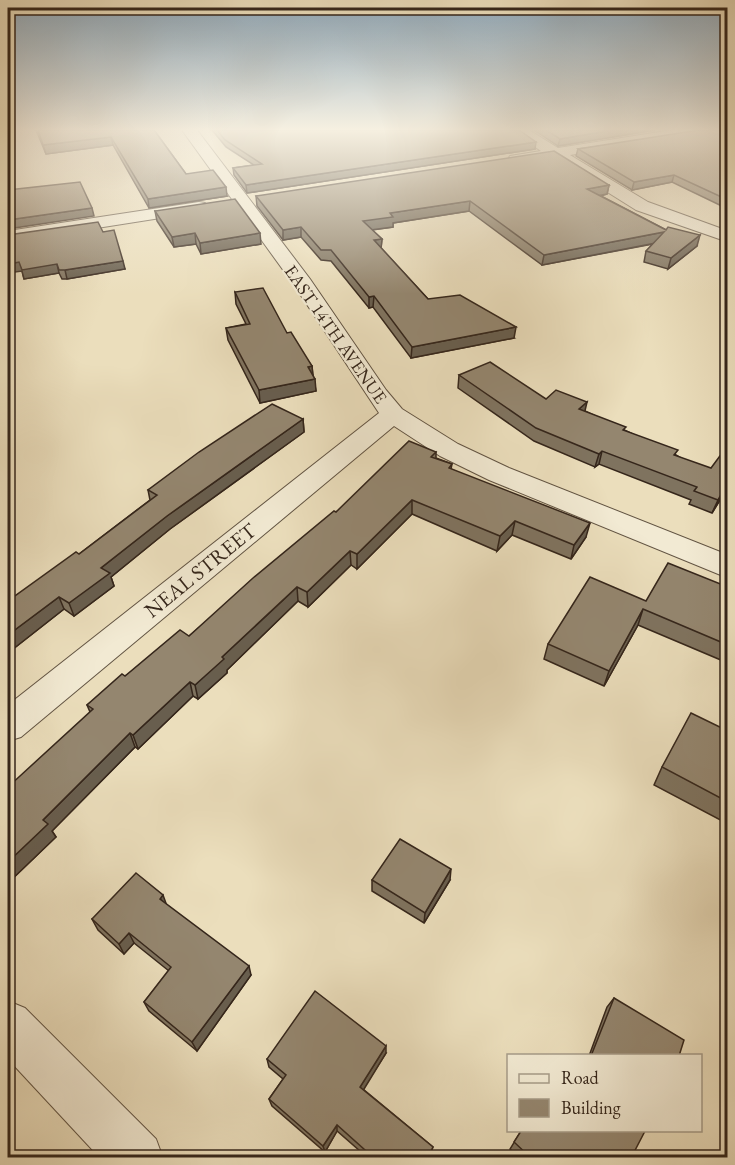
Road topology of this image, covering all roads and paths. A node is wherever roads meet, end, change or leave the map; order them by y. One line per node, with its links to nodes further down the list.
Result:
1 (239, 184): 3 (street, EAST 14TH AVENUE)
2 (607, 184): 5 (street)
3 (253, 199): 4 (street); 6 (street, EAST 14TH AVENUE)
4 (8, 237)
5 (728, 237)
6 (393, 414): 7 (street, EAST 14TH AVENUE); 8 (street, NEAL STREET)
7 (728, 567)
8 (8, 726)
9 (8, 1025): 10 (street)
10 (137, 1158)

